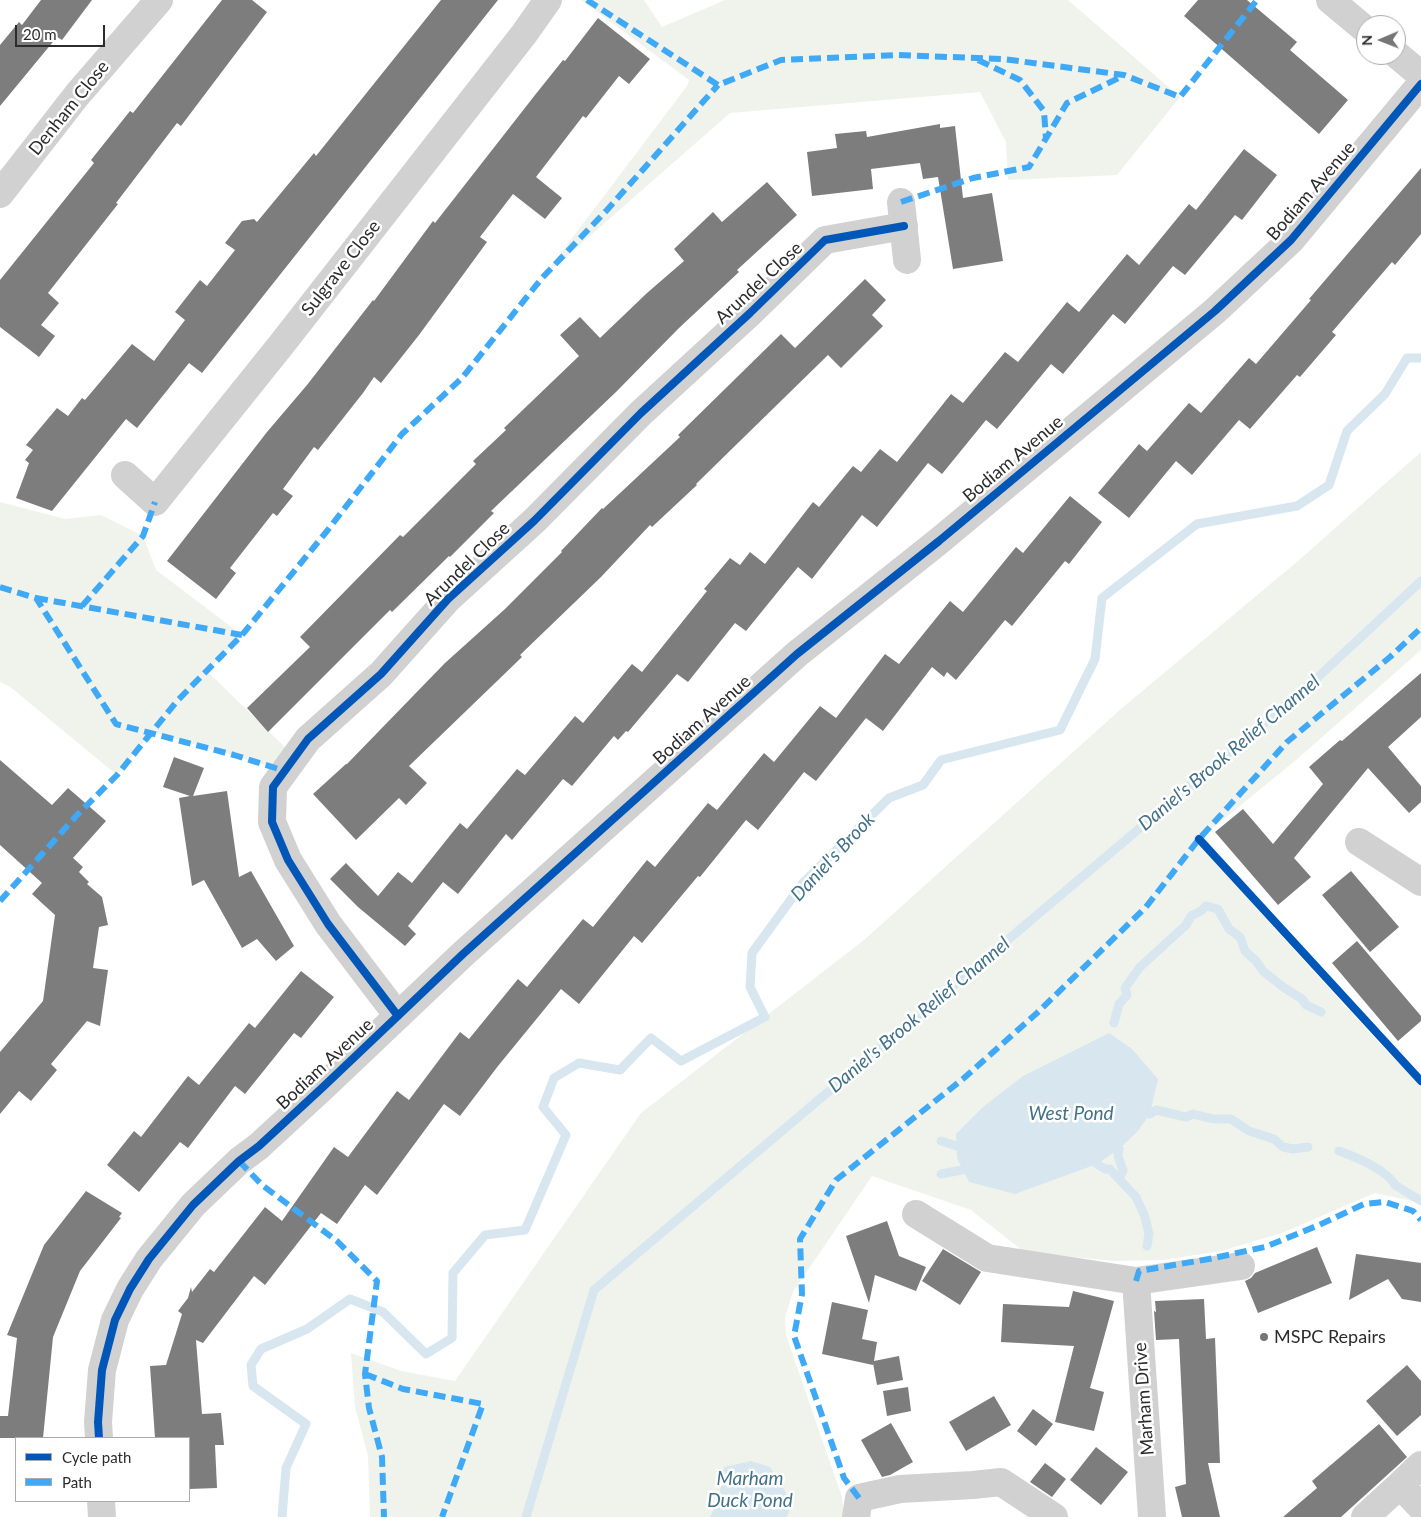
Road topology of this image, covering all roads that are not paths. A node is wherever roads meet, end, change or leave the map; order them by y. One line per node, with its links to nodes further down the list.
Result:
1 (159, 0): 8 (street, Denham Close)
2 (548, 0): 10 (street, Sulgrave Close)
3 (1330, 0): 4 (street)
4 (1356, 22)
5 (1406, 62): 6 (street)
6 (1421, 75)
7 (1421, 84): 13 (street, Bodiam Avenue)
8 (0, 194)
9 (907, 260): 13 (street, Arundel Close)
10 (124, 475)
11 (1360, 842): 12 (street)
12 (1421, 882)
13 (398, 1016): 17 (street, Bodiam Avenue)
14 (916, 1214): 16 (street)
15 (1241, 1266): 16 (street)
16 (1136, 1280): 25 (street, Marham Drive)
17 (98, 1437)
18 (1421, 1464): 19 (street)
19 (1400, 1485): 21 (street); 26 (street)
20 (101, 1502): 22 (street)
21 (1421, 1507)
22 (102, 1517)
23 (856, 1517): 24 (street)
24 (1054, 1517)
25 (1152, 1517)
26 (1366, 1517)

